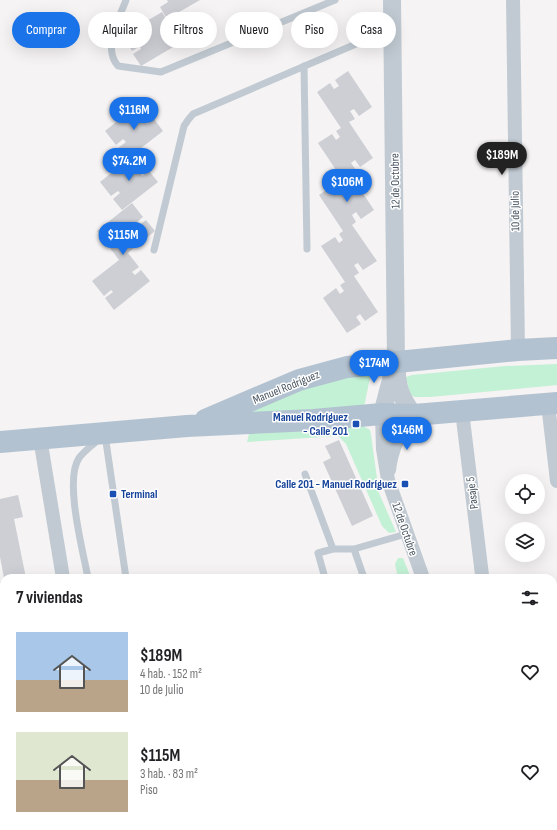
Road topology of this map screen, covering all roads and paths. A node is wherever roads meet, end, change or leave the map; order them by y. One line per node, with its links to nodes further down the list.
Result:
1 (126, 0): 5 (lane)
2 (335, 0): 5 (lane)
3 (392, 0): 6 (street, 12 de Octubre)
4 (513, 0): 13 (street, 10 de Julio)
5 (322, 2)
6 (392, 12)
7 (346, 48): 9 (lane)
8 (393, 48): 15 (street, 12 de Octubre)
9 (304, 66): 10 (lane); 11 (lane)
10 (307, 249)
11 (154, 250)
12 (557, 348): 13 (main road, Manuel Rodríguez)
13 (518, 350): 14 (lane); 15 (main road, Manuel Rodríguez)
14 (557, 356)
15 (396, 361): 18 (street, 12 de Octubre); 19 (street, 12 de Octubre); 20 (main road, Manuel Rodríguez)
16 (545, 401): 17 (main road, Manuel Rodríguez); 26 (street)
17 (462, 411): 19 (main road, Manuel Rodríguez); 36 (street, Pasaje 5)
18 (382, 414): 19 (main road, Manuel Rodríguez); 20 (main road, Manuel Rodríguez); 25 (street, 12 de Octubre)
19 (414, 415): 25 (street, 12 de Octubre)
20 (187, 426): 21 (main road, Manuel Rodríguez)
21 (105, 433): 22 (main road, Manuel Rodríguez); 31 (lane); 32 (lane)
22 (40, 438): 23 (main road, Manuel Rodríguez); 30 (street)
23 (0, 442)
24 (306, 474): 28 (lane)
25 (388, 480): 27 (street, 12 de Octubre)
26 (557, 481)
27 (406, 534): 29 (lane); 35 (street, 12 de Octubre)
28 (333, 549): 29 (lane); 33 (lane)
29 (354, 549): 34 (lane)
30 (62, 574)
31 (87, 574)
32 (125, 574)
33 (324, 574)
34 (363, 574)
35 (421, 574)
36 (482, 574)

